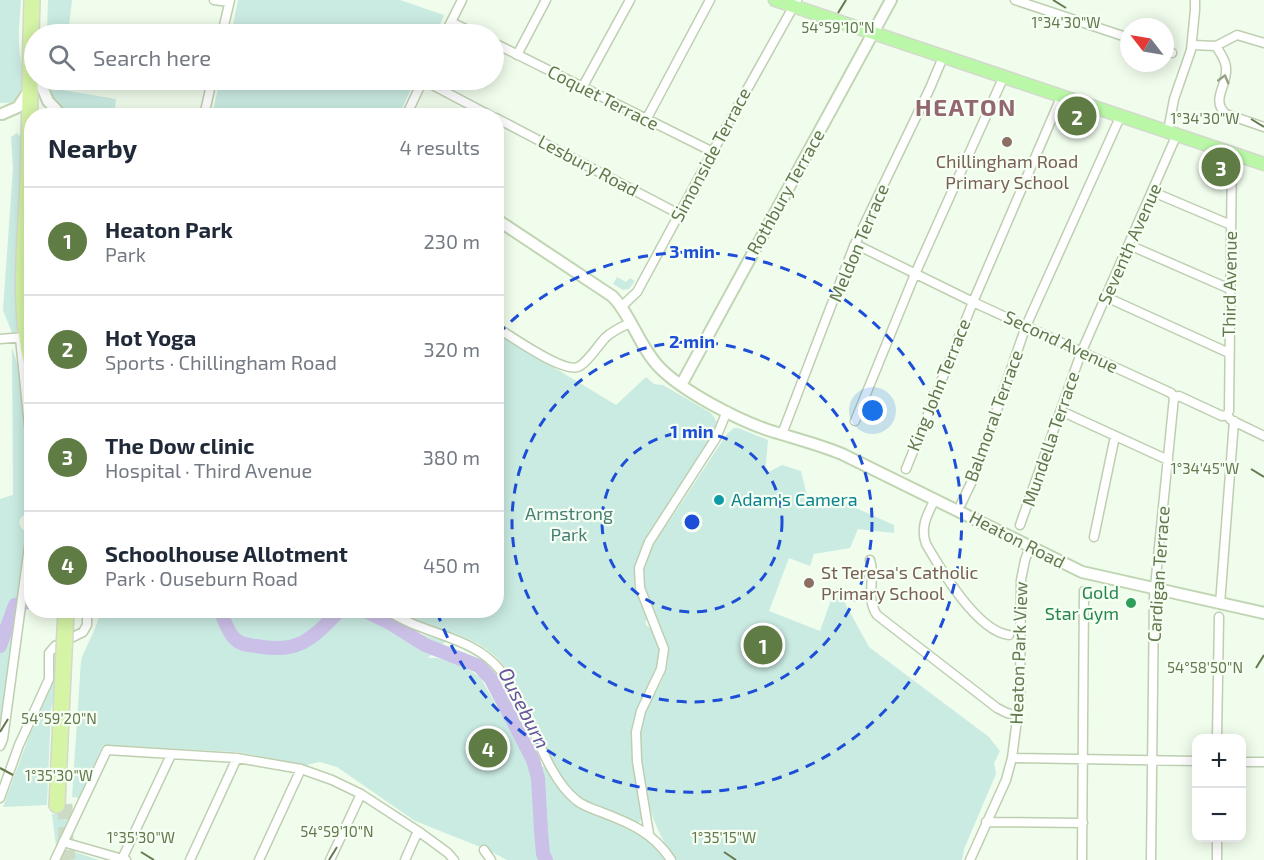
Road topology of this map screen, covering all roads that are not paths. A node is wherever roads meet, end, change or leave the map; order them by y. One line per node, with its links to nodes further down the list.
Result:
1 (32, 0): 16 (highway)
2 (40, 0): 17 (highway)
3 (214, 0): 12 (street)
4 (462, 0): 15 (street)
5 (546, 0): 26 (street)
6 (630, 0): 29 (street)
7 (710, 0): 45 (street)
8 (775, 0): 13 (main road)
9 (891, 0): 20 (street, Rothbury Terrace)
10 (1014, 0): 14 (street)
11 (1195, 0): 23 (street, Seventh Avenue)
12 (229, 1): 18 (street)
13 (795, 3): 20 (main road); 49 (street, Simonside Terrace)
14 (1042, 4): 21 (street)
15 (451, 22): 19 (street)
16 (33, 24)
17 (40, 24)
18 (224, 24)
19 (455, 24)
20 (873, 33): 27 (main road); 73 (street, Rothbury Terrace)
21 (1120, 34)
22 (1264, 43): 24 (street)
23 (1192, 45): 24 (street); 48 (street, Seventh Avenue)
24 (1216, 46): 47 (street, one-way to 24)
25 (504, 48): 26 (street, Coquet Terrace)
26 (517, 55): 29 (street, Coquet Terrace)
27 (943, 57): 28 (main road); 56 (street, Meldon Terrace)
28 (1004, 76): 36 (main road); 58 (street)
29 (582, 88): 45 (street, Coquet Terrace)
30 (32, 90): 42 (street)
31 (36, 90): 37 (highway)
32 (41, 90): 38 (street)
33 (210, 90): 39 (street)
34 (418, 90): 40 (street)
35 (442, 90): 41 (street)
36 (1062, 95): 44 (main road); 62 (street, King John Terrace)
37 (35, 108)
38 (55, 108)
39 (206, 108)
40 (410, 108)
41 (476, 108)
42 (1, 114): 43 (street)
43 (24, 115)
44 (1121, 116): 48 (main road); 65 (street, Balmoral Terrace)
45 (646, 120): 49 (street, Coquet Terrace)
46 (504, 122): 53 (street, Lesbury Road)
47 (1264, 128)
48 (1172, 133): 50 (main road); 52 (street, Seventh Avenue)
49 (712, 152): 53 (street, Simonside Terrace)
50 (1232, 153): 51 (main road); 55 (street, Third Avenue)
51 (1264, 164)
52 (1153, 192): 55 (street); 57 (street, Seventh Avenue)
53 (679, 214): 63 (street, Simonside Terrace)
54 (504, 224): 63 (street)
55 (1231, 225): 60 (street, Third Avenue)
56 (855, 244): 58 (street, Second Avenue); 79 (street, Meldon Terrace)
57 (1130, 245): 60 (street); 61 (street, Seventh Avenue)
58 (915, 274): 62 (street, Second Avenue); 78 (street)
59 (24, 287): 67 (highway)
60 (1230, 289): 71 (street, Third Avenue)
61 (1106, 297): 70 (street, Seventh Avenue); 71 (street)
62 (973, 302): 65 (street, Second Avenue); 83 (street, King John Terrace)
63 (621, 307): 64 (street, Heaton Road)
64 (630, 323): 66 (street); 73 (street, Heaton Road)
65 (1026, 326): 70 (street, Second Avenue); 85 (street, Balmoral Terrace)
66 (504, 332)
67 (22, 338): 68 (street); 69 (highway); 72 (street)
68 (0, 339)
69 (24, 343)
70 (1082, 353): 74 (street, Second Avenue); 76 (street, Mundella Terrace)
71 (1229, 353): 77 (street, Third Avenue)
72 (24, 361)
73 (681, 385): 75 (street, Heaton Road)
74 (1174, 397): 77 (street, Second Avenue); 82 (street, Cardigan Terrace)
75 (727, 411): 79 (street, Heaton Road); 120 (street)
76 (1061, 411): 80 (street); 86 (street, Mundella Terrace)
77 (1230, 418): 81 (street, Second Avenue); 93 (street, Third Avenue)
78 (855, 422)
79 (782, 434): 84 (street, Heaton Road)
80 (1115, 436): 82 (street); 87 (street)
81 (1264, 436)
82 (1168, 460): 91 (street, Cardigan Terrace)
83 (906, 469)
84 (935, 499): 88 (street, Heaton Road); 100 (street)
85 (961, 504)
86 (1020, 525)
87 (1094, 537)
88 (1030, 547): 91 (street, Heaton Road); 102 (street, Heaton Park View)
89 (870, 560): 102 (street)
90 (24, 583): 104 (street)
91 (1154, 589): 93 (street, Heaton Road); 109 (street, Cardigan Terrace)
92 (1084, 591): 108 (street)
93 (1220, 604): 94 (street, Heaton Road)
94 (1264, 613)
95 (1219, 617): 103 (street)
96 (67, 618): 101 (highway, bridge)
97 (74, 618): 101 (highway)
98 (87, 618): 115 (street)
99 (402, 618): 120 (street)
100 (1009, 635)
101 (69, 652): 116 (highway)
102 (1018, 716): 107 (street, Heaton Park View)
103 (1217, 734)
104 (1, 742)
105 (171, 755): 106 (street); 121 (street); 124 (street)
106 (237, 758): 113 (street); 126 (street)
107 (1012, 758): 108 (street); 117 (street, Heaton Park View)
108 (1082, 758): 109 (street); 118 (street)
109 (1151, 761): 110 (street); 135 (street, Cardigan Terrace)
110 (1192, 761)
111 (1246, 762): 112 (street)
112 (1264, 762)
113 (301, 769): 114 (street); 127 (street)
114 (361, 794): 119 (street); 128 (street)
115 (0, 798)
116 (61, 805)
117 (986, 822): 118 (street); 133 (street, Heaton Park View)
118 (1083, 823): 134 (street)
119 (418, 831): 129 (street); 130 (street)
120 (649, 834): 132 (street)
121 (63, 842): 124 (street); 125 (street)
122 (1217, 842): 136 (street)
123 (484, 850): 131 (street)
124 (124, 859)
125 (55, 860)
126 (190, 860)
127 (258, 860)
128 (330, 860)
129 (405, 860)
130 (454, 860)
131 (491, 860)
132 (671, 860)
133 (970, 860)
134 (1082, 860)
135 (1150, 860)
136 (1217, 860)

